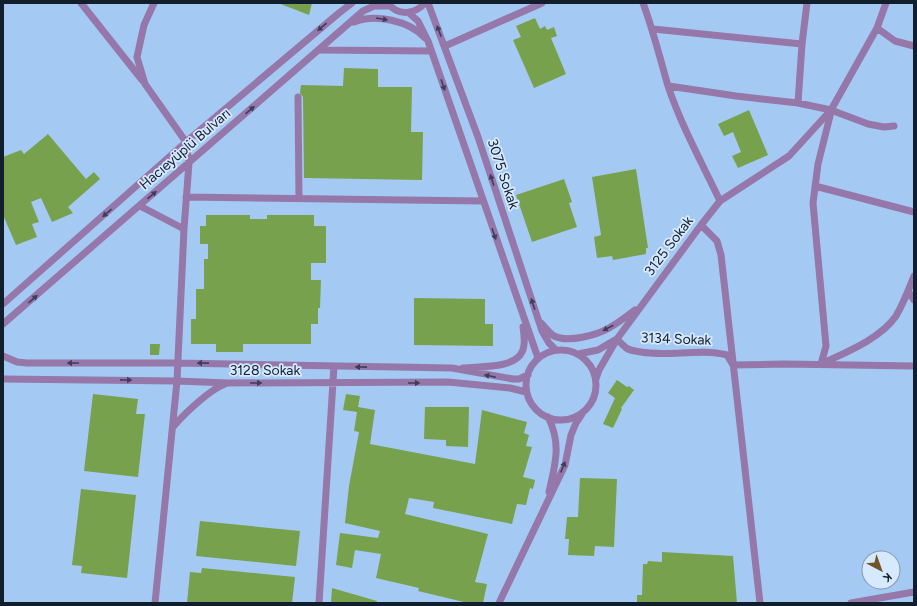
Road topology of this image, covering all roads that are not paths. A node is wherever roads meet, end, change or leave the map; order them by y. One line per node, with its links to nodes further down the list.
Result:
1 (81, 3): 23 (street)
2 (154, 3): 23 (street)
3 (348, 3): 12 (street)
4 (352, 3): 12 (street, Hacıeyüplü Bulvarı)
5 (425, 3): 13 (street)
6 (428, 3): 19 (street, 3075 Sokak, one-way to 6)
7 (542, 3): 19 (street)
8 (643, 3): 16 (street)
9 (807, 3): 18 (street)
10 (886, 3): 15 (street)
11 (389, 4): 13 (street); 14 (street, Hacıeyüplü Bulvarı)
12 (339, 13): 29 (street, Hacıeyüplü Bulvarı, one-way to 29)
13 (409, 13): 17 (street, 3075 Sokak)
14 (345, 28): 17 (street, one-way to 17); 21 (street, Hacıeyüplü Bulvarı)
15 (877, 28): 20 (street); 27 (street)
16 (653, 29): 18 (street); 24 (street)
17 (428, 41): 22 (street, 3075 Sokak)
18 (802, 44): 26 (street)
19 (445, 46): 46 (street, 3075 Sokak, one-way to 19)
20 (914, 46)
21 (320, 50): 22 (street); 30 (street, Hacıeyüplü Bulvarı, one-way to 21)
22 (431, 51): 34 (street, 3075 Sokak, one-way to 34)
23 (145, 84): 29 (street)
24 (669, 86): 26 (street); 35 (street)
25 (298, 97): 33 (street)
26 (798, 102): 27 (street)
27 (831, 110): 28 (street); 31 (street); 35 (street, 3125 Sokak)
28 (894, 126)
29 (186, 142): 30 (street); 43 (street, Hacıeyüplü Bulvarı, one-way to 43)
30 (189, 163): 32 (street); 36 (street, Hacıeyüplü Bulvarı, one-way to 30)
31 (815, 186): 37 (street); 54 (street)
32 (186, 197): 33 (street); 39 (street)
33 (299, 198): 34 (street)
34 (483, 201): 45 (street, 3075 Sokak, one-way to 45)
35 (720, 201): 38 (street, 3125 Sokak)
36 (140, 206): 39 (street); 47 (street, Hacıeyüplü Bulvarı, one-way to 36)
37 (914, 212)
38 (701, 225): 44 (street, 3125 Sokak); 55 (street)
39 (184, 229): 53 (street)
40 (914, 276): 41 (street)
41 (908, 291): 42 (street); 54 (street)
42 (914, 300)
43 (3, 304)
44 (640, 306): 46 (street, 3125 Sokak, one-way to 46); 48 (street, 3125 Sokak)
45 (522, 316): 52 (street, 3075 Sokak); 58 (street, 3128 Sokak)
46 (539, 321): 49 (street, 3075 Sokak)
47 (3, 324)
48 (617, 339): 50 (street, 3125 Sokak); 55 (street, 3134 Sokak); 61 (street, 3125 Sokak)
49 (556, 350): 50 (street); 52 (street)
50 (578, 354): 61 (street)
51 (3, 356): 53 (street, 3128 Sokak, one-way to 51)
52 (538, 358): 59 (street)
53 (178, 363): 56 (street, 3128 Sokak, one-way to 53); 62 (street)
54 (821, 364): 55 (street); 57 (street)
55 (733, 365): 74 (street)
56 (334, 366): 58 (street, 3128 Sokak, one-way to 56); 64 (street)
57 (914, 366)
58 (452, 368): 59 (street, 3128 Sokak, one-way to 58)
59 (528, 375): 65 (street)
60 (3, 379): 62 (street, 3128 Sokak, one-way to 62)
61 (596, 379): 66 (street)
62 (177, 381): 63 (street, 3128 Sokak); 68 (street)
63 (228, 383): 64 (street, 3128 Sokak, one-way to 64); 68 (street)
64 (334, 383): 65 (street, 3128 Sokak, one-way to 65); 72 (street)
65 (526, 392): 67 (street)
66 (584, 411): 67 (street); 69 (street, one-way to 66)
67 (548, 417): 69 (street)
68 (173, 427): 71 (street)
69 (546, 502): 73 (street)
70 (914, 592): 75 (street)
71 (155, 603)
72 (319, 603)
73 (499, 603)
74 (760, 603)
75 (851, 603)

